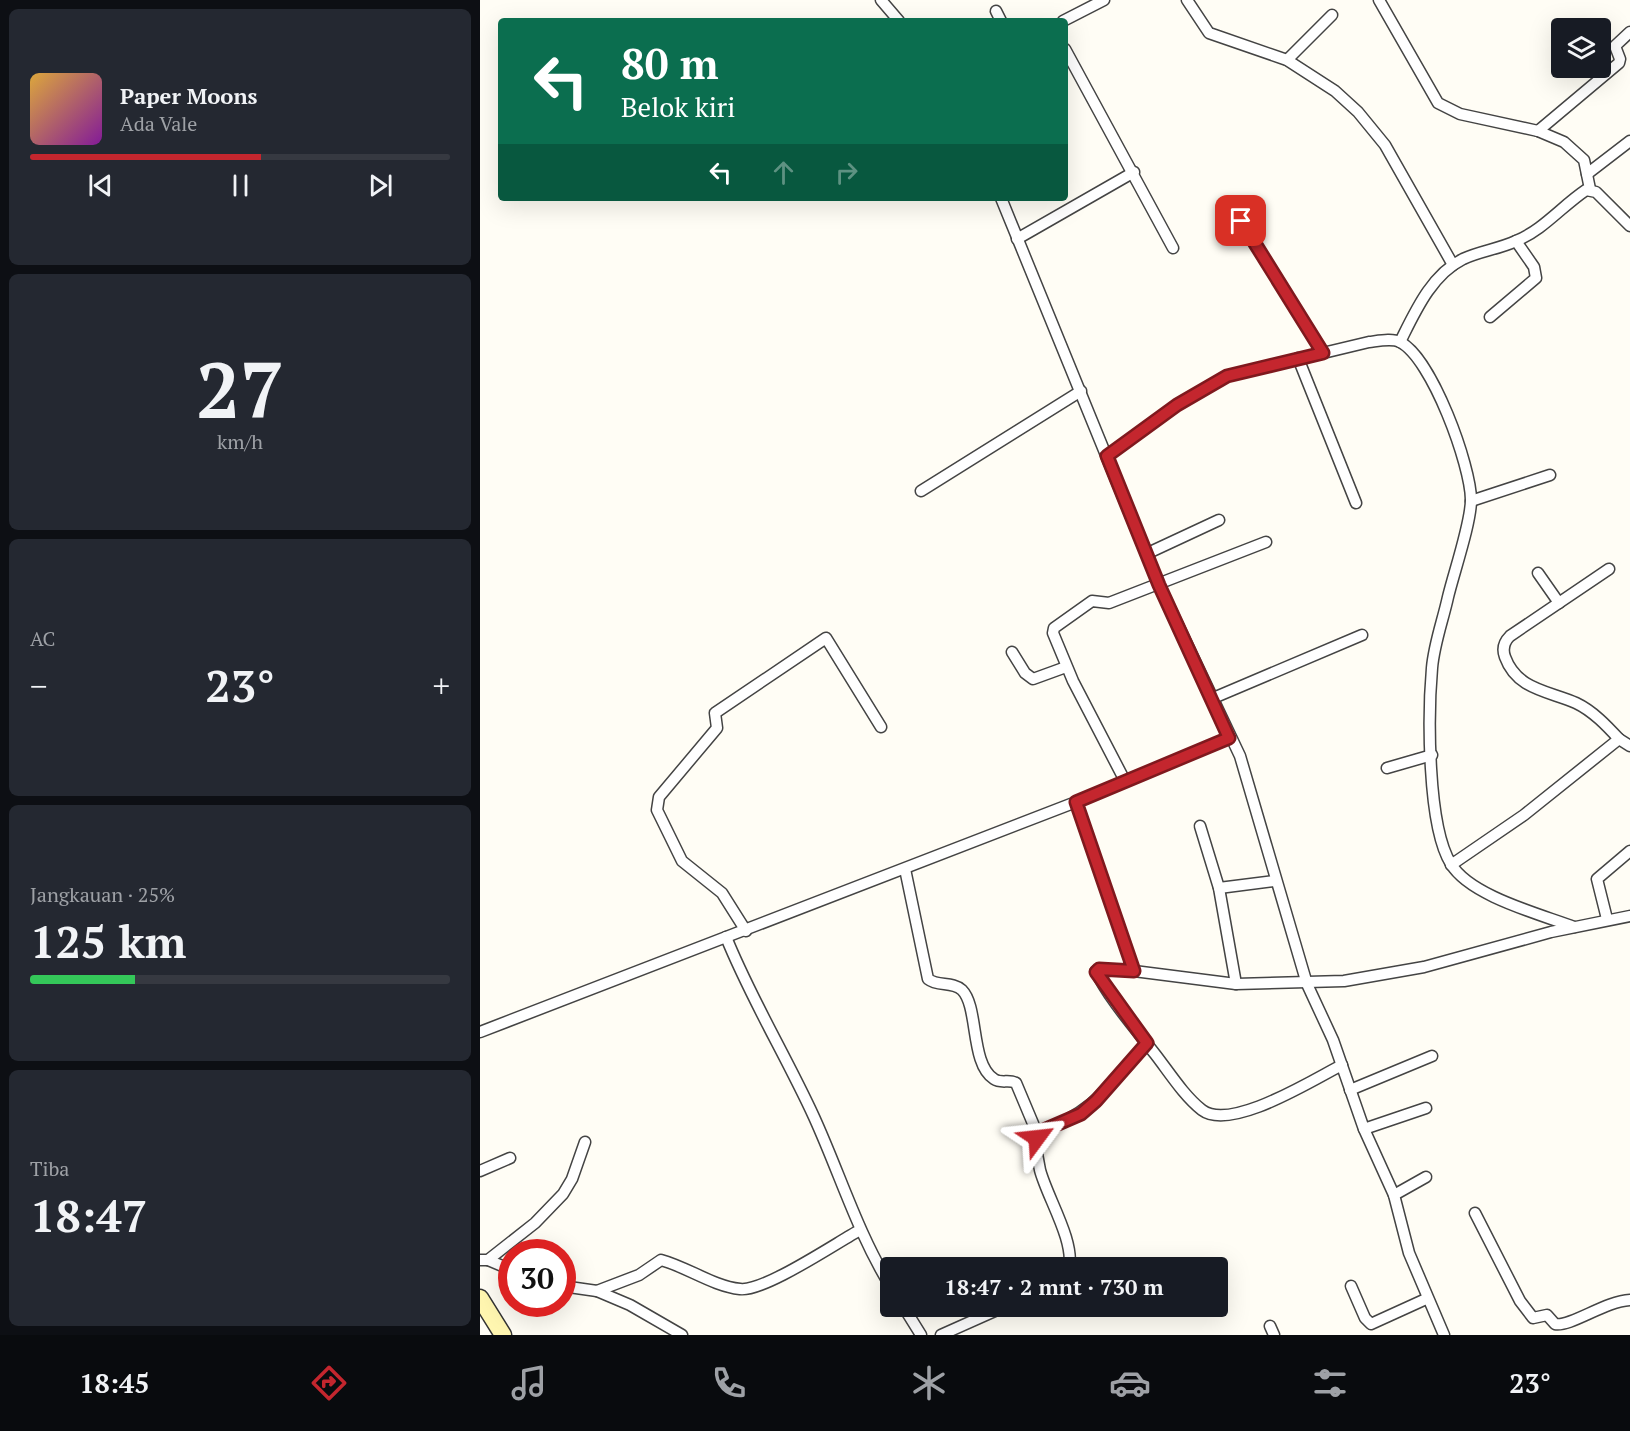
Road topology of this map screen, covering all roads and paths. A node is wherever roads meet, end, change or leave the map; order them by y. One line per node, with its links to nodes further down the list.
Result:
1 (881, 0): 6 (street)
2 (1104, 0): 7 (street)
3 (1187, 0): 10 (street)
4 (1380, 0): 11 (street)
5 (1332, 15): 10 (street)
6 (896, 18)
7 (1068, 18)
8 (1630, 32): 11 (street)
9 (1068, 54): 13 (street)
10 (1287, 60): 22 (street)
11 (1538, 131): 14 (street)
12 (1630, 141): 14 (street)
13 (1134, 172): 19 (street); 21 (street)
14 (1587, 174): 15 (street)
15 (1590, 189): 18 (street); 20 (street)
16 (1002, 201): 19 (street)
17 (1229, 202): 25 (street)
18 (1630, 226)
19 (1017, 239): 27 (street)
20 (1516, 241): 22 (street); 23 (street)
21 (1173, 248)
22 (1453, 266): 24 (street)
23 (1490, 317)
24 (1400, 342): 25 (street); 31 (street)
25 (1323, 353): 26 (street)
26 (1298, 358): 28 (street); 32 (street)
27 (1081, 391): 28 (street); 30 (street)
28 (1107, 456): 35 (street)
29 (1550, 476): 31 (street)
30 (921, 491)
31 (1472, 501): 48 (street)
32 (1356, 503)
33 (1219, 520): 35 (street)
34 (1266, 542): 38 (street)
35 (1146, 554): 38 (street)
36 (1609, 569): 39 (street)
37 (1538, 573): 39 (street)
38 (1159, 585): 42 (street); 43 (street)
39 (1559, 603): 46 (street)
40 (1362, 635): 43 (street)
41 (1012, 652): 42 (street)
42 (1066, 667): 50 (street)
43 (1211, 699): 45 (street)
44 (881, 727): 61 (street)
45 (1229, 738): 50 (street); 56 (street)
46 (1618, 740): 47 (street); 54 (street)
47 (1630, 746)
48 (1432, 755): 49 (street); 54 (street)
49 (1388, 768)
50 (1125, 781): 51 (street)
51 (1076, 802): 55 (street); 63 (street)
52 (1200, 826): 57 (street)
53 (1630, 851): 59 (street)
54 (1451, 865): 60 (street)
55 (905, 869): 61 (street); 73 (street)
56 (1275, 881): 57 (street); 65 (street)
57 (1219, 888): 64 (street)
58 (1630, 916): 59 (street)
59 (1607, 919): 60 (street)
60 (1574, 927): 65 (street)
61 (746, 931): 62 (street)
62 (726, 937): 66 (street); 80 (street)
63 (1134, 971): 64 (street); 67 (street)
64 (1236, 984): 65 (street)
65 (1307, 984): 69 (street)
66 (480, 1032)
67 (1147, 1043): 69 (street); 73 (street)
68 (1432, 1056): 70 (street)
69 (1342, 1065): 70 (street)
70 (1350, 1090): 72 (street)
71 (1426, 1108): 72 (street)
72 (1364, 1129): 78 (street)
73 (1037, 1133): 81 (street)
74 (585, 1142): 82 (street)
75 (510, 1158): 76 (street)
76 (480, 1171)
77 (1426, 1177): 78 (street)
78 (1394, 1195): 88 (street)
79 (1475, 1213): 89 (street)
80 (860, 1230): 83 (street); 86 (street)
81 (1070, 1257)
82 (484, 1260)
83 (880, 1267)
84 (1351, 1286): 88 (street)
85 (576, 1288): 86 (street)
86 (597, 1291): 93 (street)
87 (480, 1298): 92 (main road)
88 (1426, 1299): 96 (street)
89 (1630, 1300)
90 (910, 1317): 94 (street)
91 (981, 1317): 95 (street)
92 (503, 1335)
93 (682, 1335)
94 (921, 1335)
95 (941, 1335)
96 (1444, 1335)

